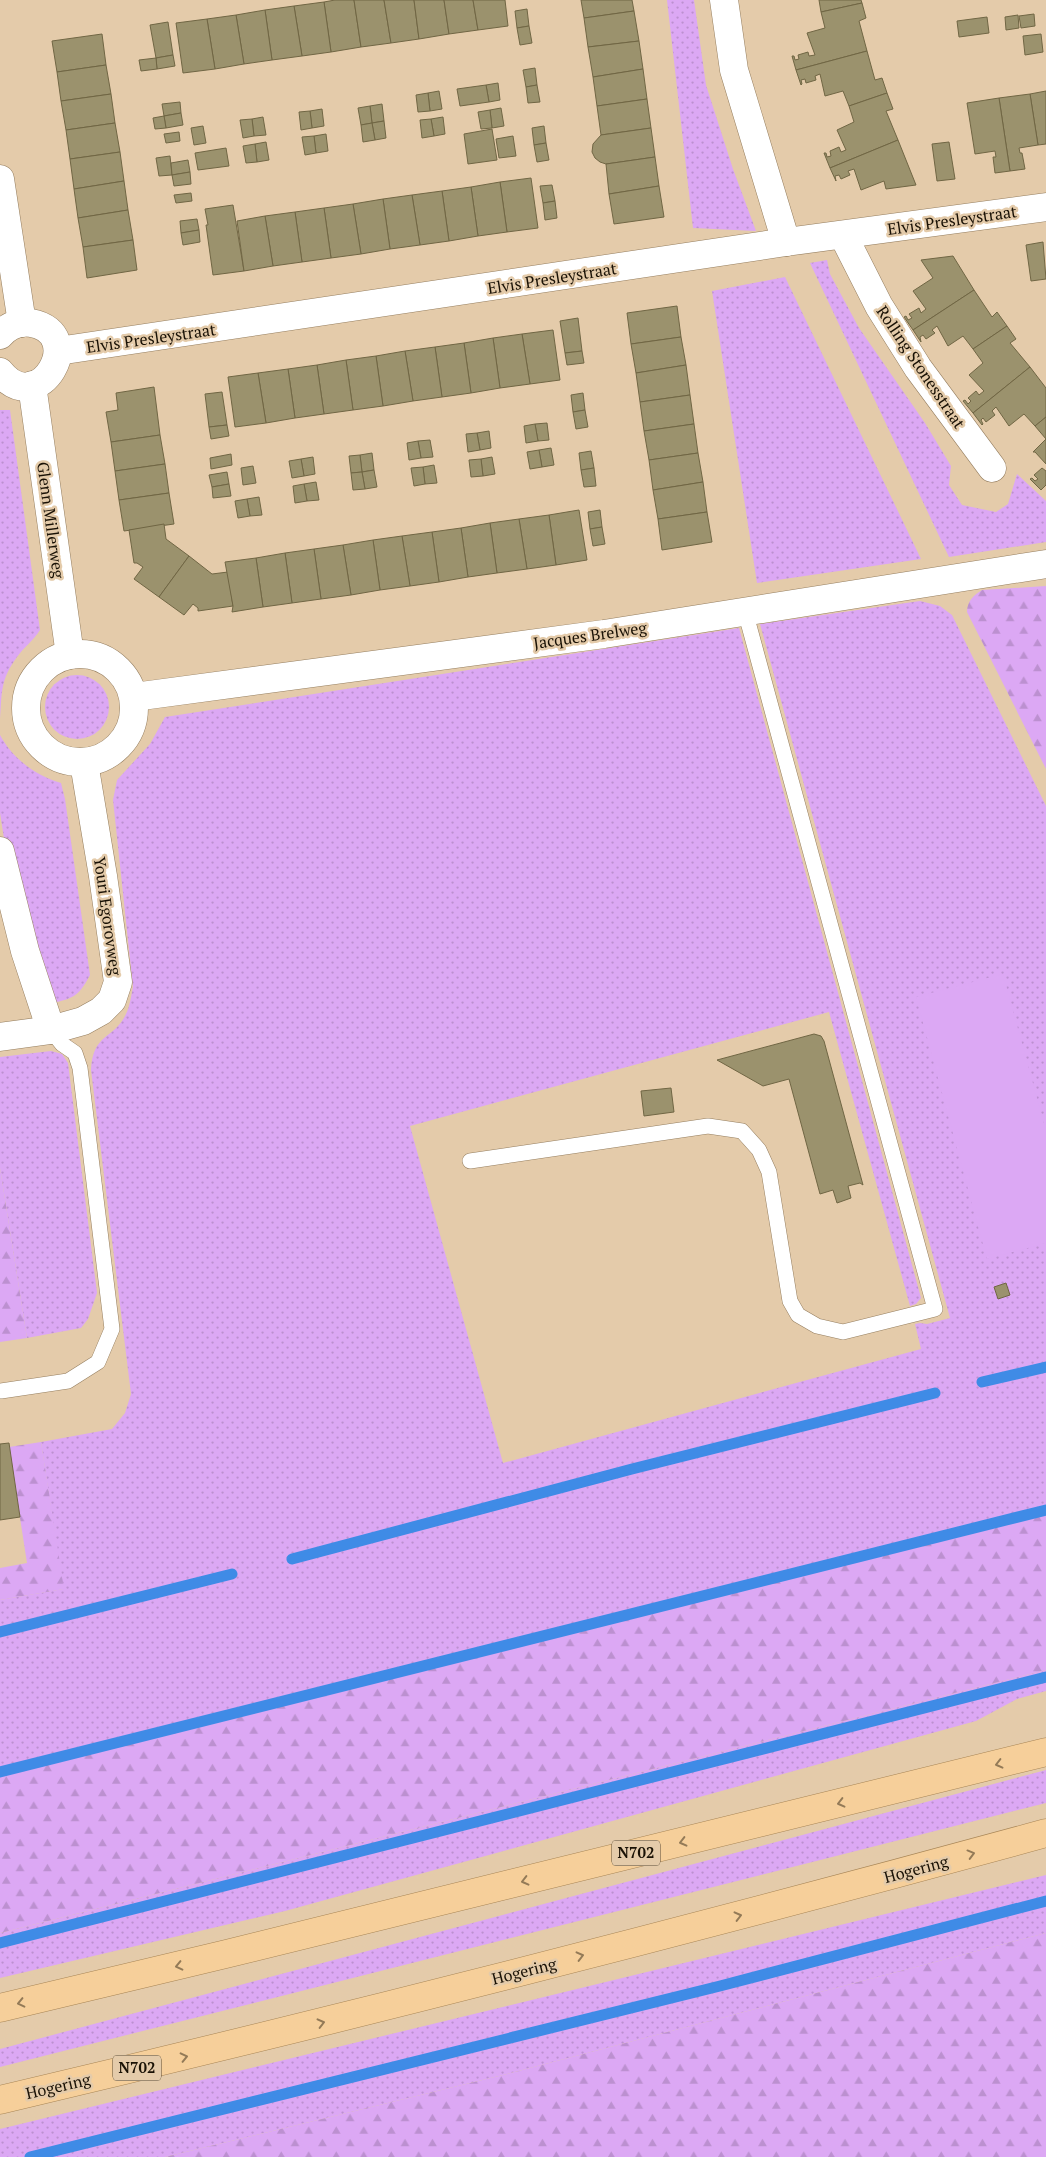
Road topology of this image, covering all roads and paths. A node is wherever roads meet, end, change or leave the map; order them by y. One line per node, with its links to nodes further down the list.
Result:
1 (724, 0): 5 (street)
2 (0, 179): 6 (street)
3 (1046, 207): 4 (street, Elvis Presleystraat)
4 (843, 235): 5 (street, Elvis Presleystraat); 10 (street, Rolling Stonesstraat)
5 (786, 242): 7 (street, Elvis Presleystraat)
6 (11, 329): 7 (street)
7 (58, 351): 9 (street)
8 (0, 372): 9 (street)
9 (32, 385): 13 (street, Glenn Millerweg)
10 (992, 468)
11 (1046, 564): 12 (street, Jacques Brelweg)
12 (745, 611): 14 (street, Jacques Brelweg); 19 (lane)
13 (70, 655): 14 (street); 15 (street)
14 (134, 697): 15 (street)
15 (84, 763): 17 (street, Youri Egorovweg)
16 (0, 851): 17 (street)
17 (51, 1030): 18 (street, Youri Egorovweg); 20 (lane)
18 (0, 1037)
19 (470, 1161)
20 (1, 1391)
21 (1046, 1752): 23 (highway, N702, one-way to 23)
22 (1046, 1833): 24 (highway, Hogering / N702, one-way to 22)
23 (0, 2008)
24 (0, 2100)

